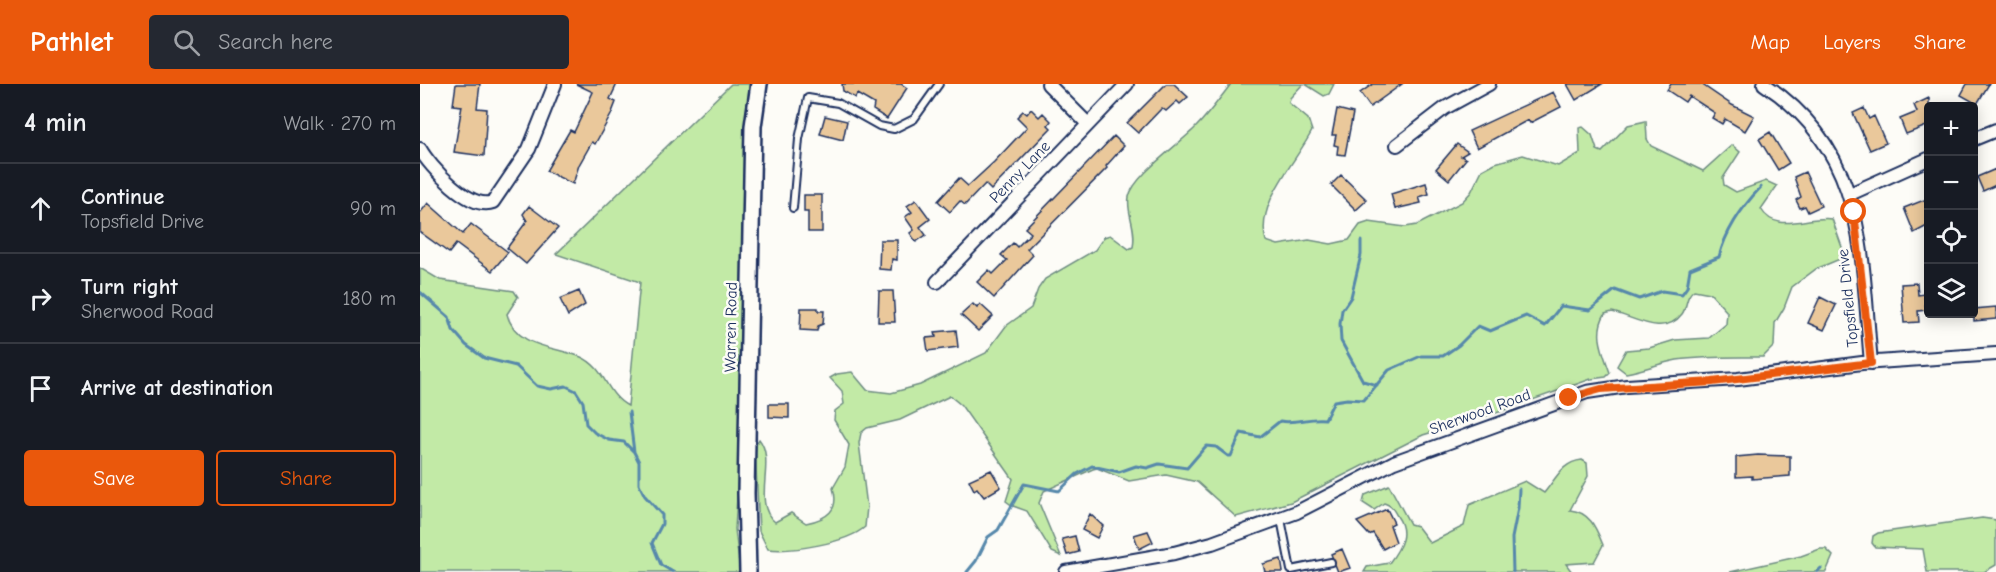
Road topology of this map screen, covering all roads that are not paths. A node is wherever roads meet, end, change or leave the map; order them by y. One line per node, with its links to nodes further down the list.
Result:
1 (555, 84): 12 (street)
2 (759, 84): 21 (street, Warren Road)
3 (1048, 84): 8 (street)
4 (1127, 84): 8 (street, Penny Lane)
5 (1489, 84): 11 (street)
6 (1764, 84): 14 (street, Topsfield Drive)
7 (937, 85): 15 (lane)
8 (1088, 124): 16 (street, Penny Lane)
9 (1996, 130): 10 (street)
10 (1978, 137)
11 (1397, 145)
12 (420, 149)
13 (1924, 161): 14 (street)
14 (1850, 194): 18 (street, Topsfield Drive)
15 (793, 208)
16 (937, 282)
17 (1996, 354): 18 (street, Sherwood Road)
18 (1871, 363): 19 (street, Sherwood Road)
19 (1281, 519): 20 (lane); 22 (street, Sherwood Road)
20 (1331, 562)
21 (748, 572)
22 (1066, 572)

